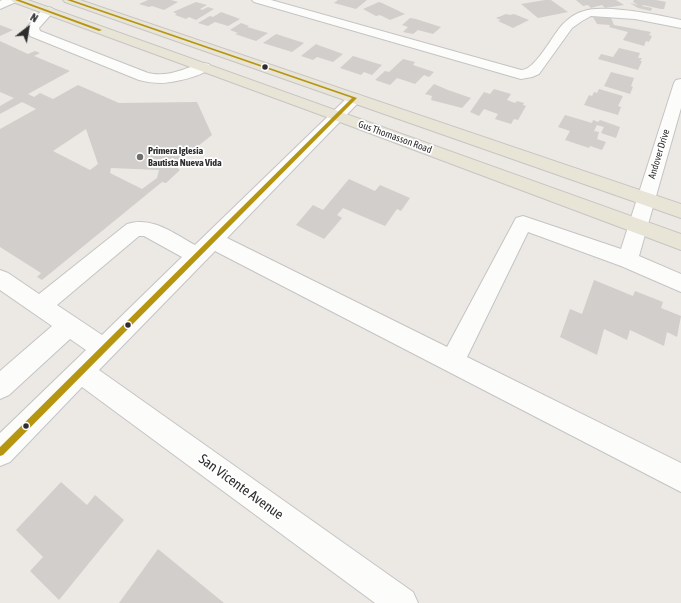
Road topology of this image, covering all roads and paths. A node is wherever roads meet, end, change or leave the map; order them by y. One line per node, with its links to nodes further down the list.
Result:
1 (12, 0): 5 (street)
2 (18, 0): 6 (main road, Gus Thomasson Road)
3 (69, 0): 10 (main road, Gus Thomasson Road)
4 (258, 0): 7 (street)
5 (0, 5)
6 (48, 11): 8 (main road, Gus Thomasson Road); 8 (street)
7 (681, 24)
8 (204, 67): 11 (main road, Gus Thomasson Road)
9 (681, 83): 12 (street, Andover Drive)
10 (356, 98): 11 (street); 12 (main road, Gus Thomasson Road)
11 (338, 116): 14 (main road, Gus Thomasson Road); 16 (street)
12 (645, 199): 13 (main road, Gus Thomasson Road); 14 (street, Andover Drive)
13 (681, 211)
14 (638, 227): 15 (main road, Gus Thomasson Road); 17 (street, Andover Drive)
15 (681, 242)
16 (204, 247): 20 (street); 22 (street); 23 (street)
17 (628, 260): 19 (street); 23 (street)
18 (0, 279): 20 (street)
19 (681, 283)
20 (40, 306): 21 (street)
21 (69, 325): 22 (street); 25 (street)
22 (104, 349): 24 (street)
23 (452, 362): 27 (street)
24 (80, 371): 26 (street); 28 (street, San Vicente Avenue)
25 (0, 387)
26 (0, 452)
27 (681, 478)
28 (402, 603)

